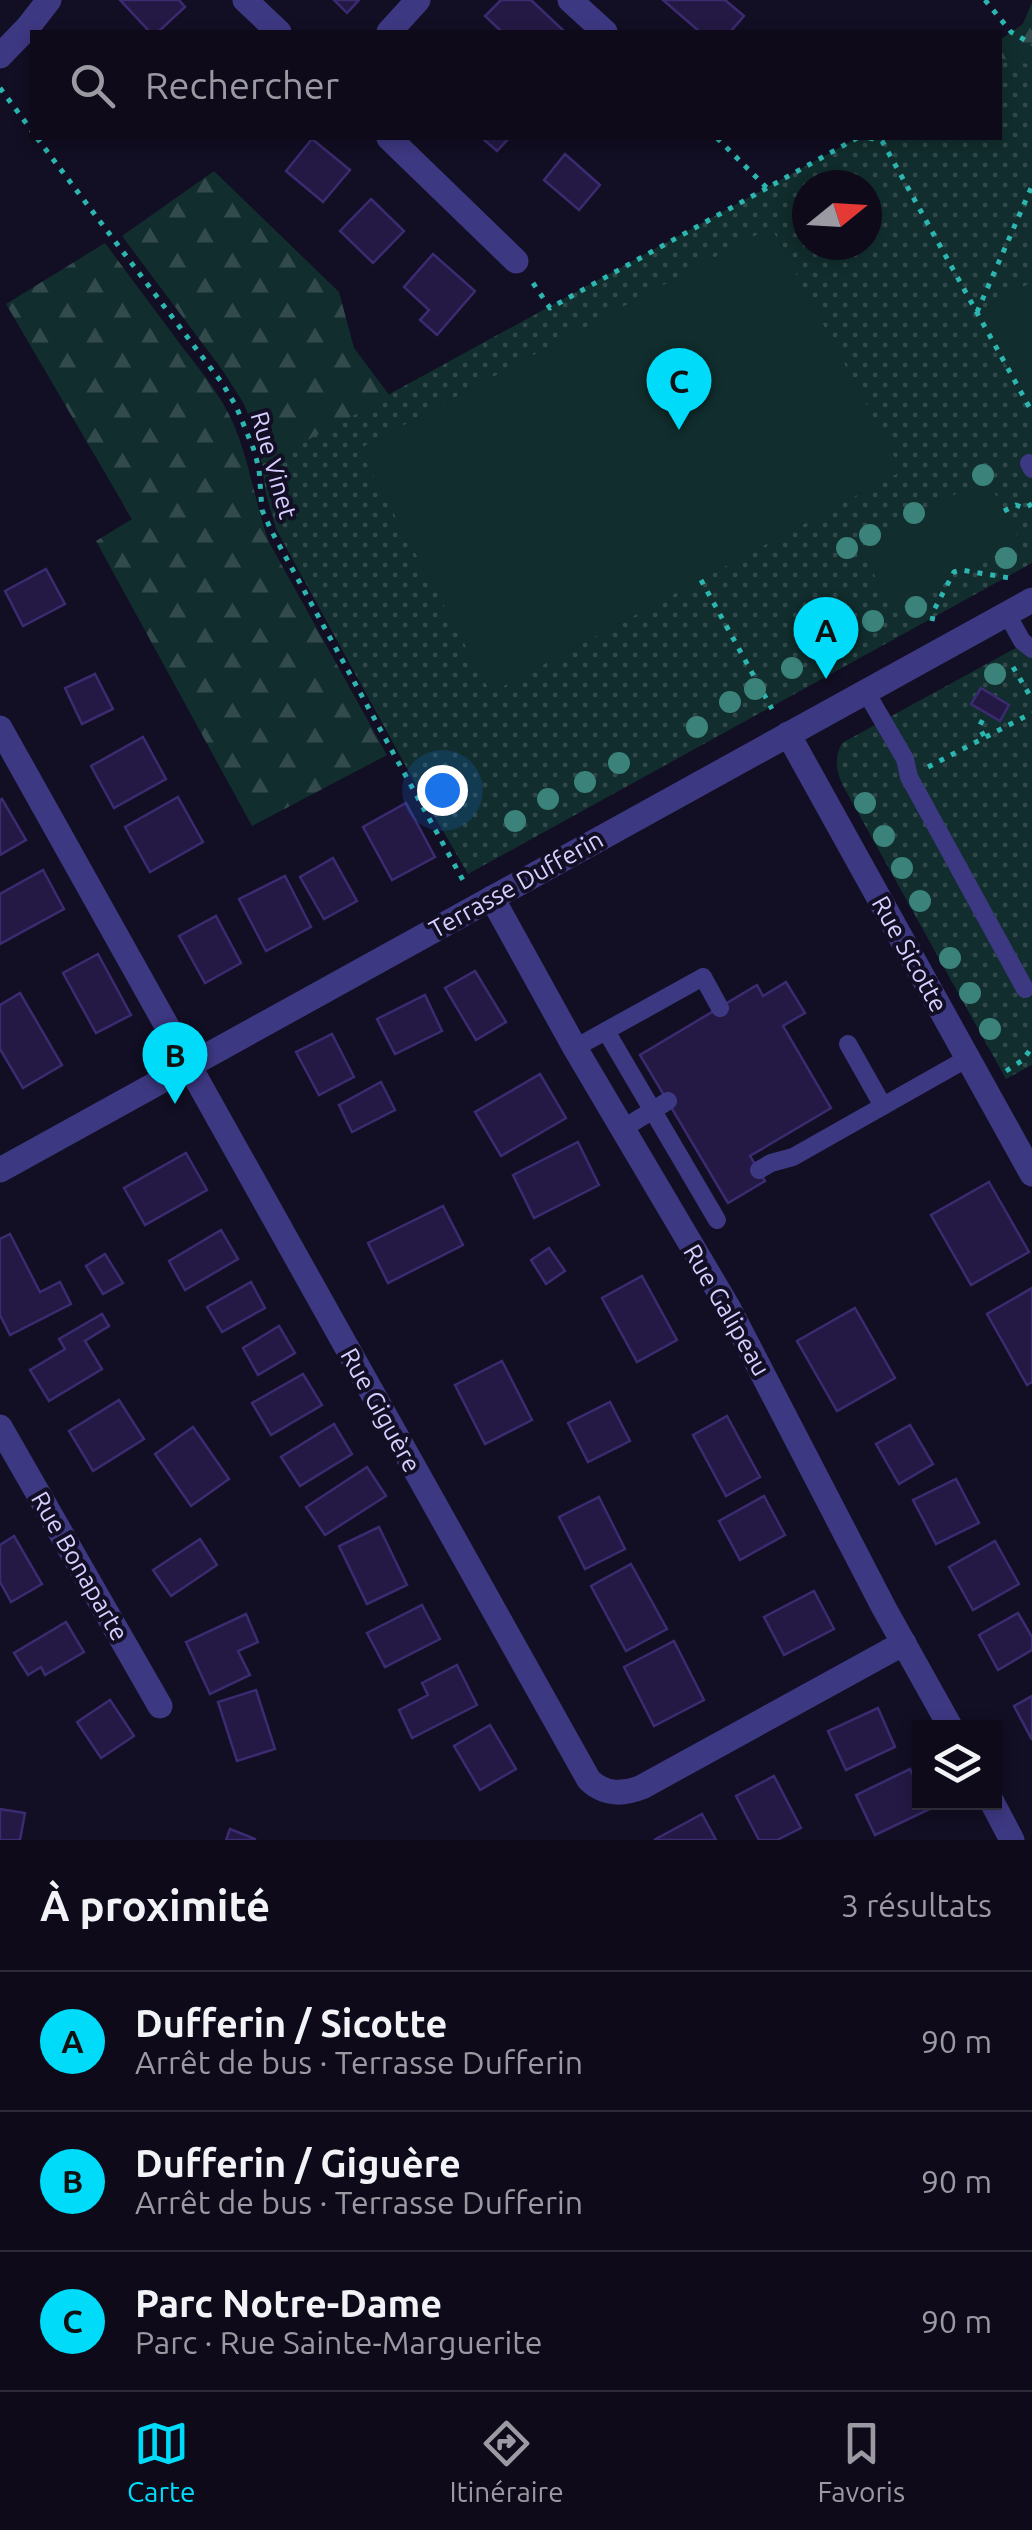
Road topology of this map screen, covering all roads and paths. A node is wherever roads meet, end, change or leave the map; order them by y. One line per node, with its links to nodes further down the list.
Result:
1 (49, 0): 10 (street)
2 (245, 0): 6 (street)
3 (418, 0): 7 (street)
4 (570, 0): 8 (street)
5 (985, 0): 9 (path)
6 (277, 30)
7 (391, 30)
8 (603, 30)
9 (1032, 44)
10 (0, 56)
11 (0, 88): 12 (path, Rue Vinet)
12 (30, 127)
13 (40, 140): 41 (path, Rue Vinet)
14 (391, 140): 20 (street)
15 (718, 140): 19 (path)
16 (854, 140): 19 (path)
17 (878, 140): 21 (path)
18 (1032, 186): 21 (path)
19 (767, 188): 20 (path)
20 (516, 261)
21 (978, 312): 22 (path)
22 (1032, 412)
23 (1032, 504): 24 (path)
24 (1004, 511)
25 (1010, 578): 29 (path)
26 (700, 580): 34 (path)
27 (1032, 600): 28 (street, Terrasse Dufferin)
28 (1007, 614): 30 (lane); 32 (street, Terrasse Dufferin)
29 (932, 621)
30 (1032, 649)
31 (1006, 654): 33 (path)
32 (866, 692): 38 (street, Terrasse Dufferin); 43 (lane)
33 (1032, 700)
34 (772, 710)
35 (986, 713): 39 (path)
36 (1031, 716): 39 (path)
37 (0, 728): 50 (street, Rue Giguère)
38 (788, 734): 42 (street, Terrasse Dufferin); 49 (street, Rue Sicotte)
39 (984, 736): 40 (path)
40 (926, 768)
41 (463, 882)
42 (492, 898): 48 (street, Rue Galipeau); 50 (street, Terrasse Dufferin)
43 (1025, 989)
44 (720, 1008): 45 (lane)
45 (606, 1031): 48 (lane); 52 (lane)
46 (848, 1044): 53 (lane)
47 (1032, 1046): 51 (path)
48 (575, 1048): 54 (street, Rue Galipeau)
49 (968, 1058): 53 (lane); 57 (street, Rue Sicotte)
50 (188, 1066): 55 (street, Terrasse Dufferin); 60 (street, Rue Giguère)
51 (1002, 1073)
52 (660, 1106): 54 (lane); 58 (lane)
53 (883, 1106): 56 (lane)
54 (622, 1129): 60 (street, Rue Galipeau)
55 (0, 1170)
56 (759, 1170)
57 (1032, 1174)
58 (717, 1220)
59 (0, 1427): 61 (street, Rue Bonaparte)
60 (904, 1644): 62 (street, Rue Galipeau)
61 (160, 1706)
62 (947, 1720)
63 (996, 1810): 64 (street)
64 (1012, 1840)

